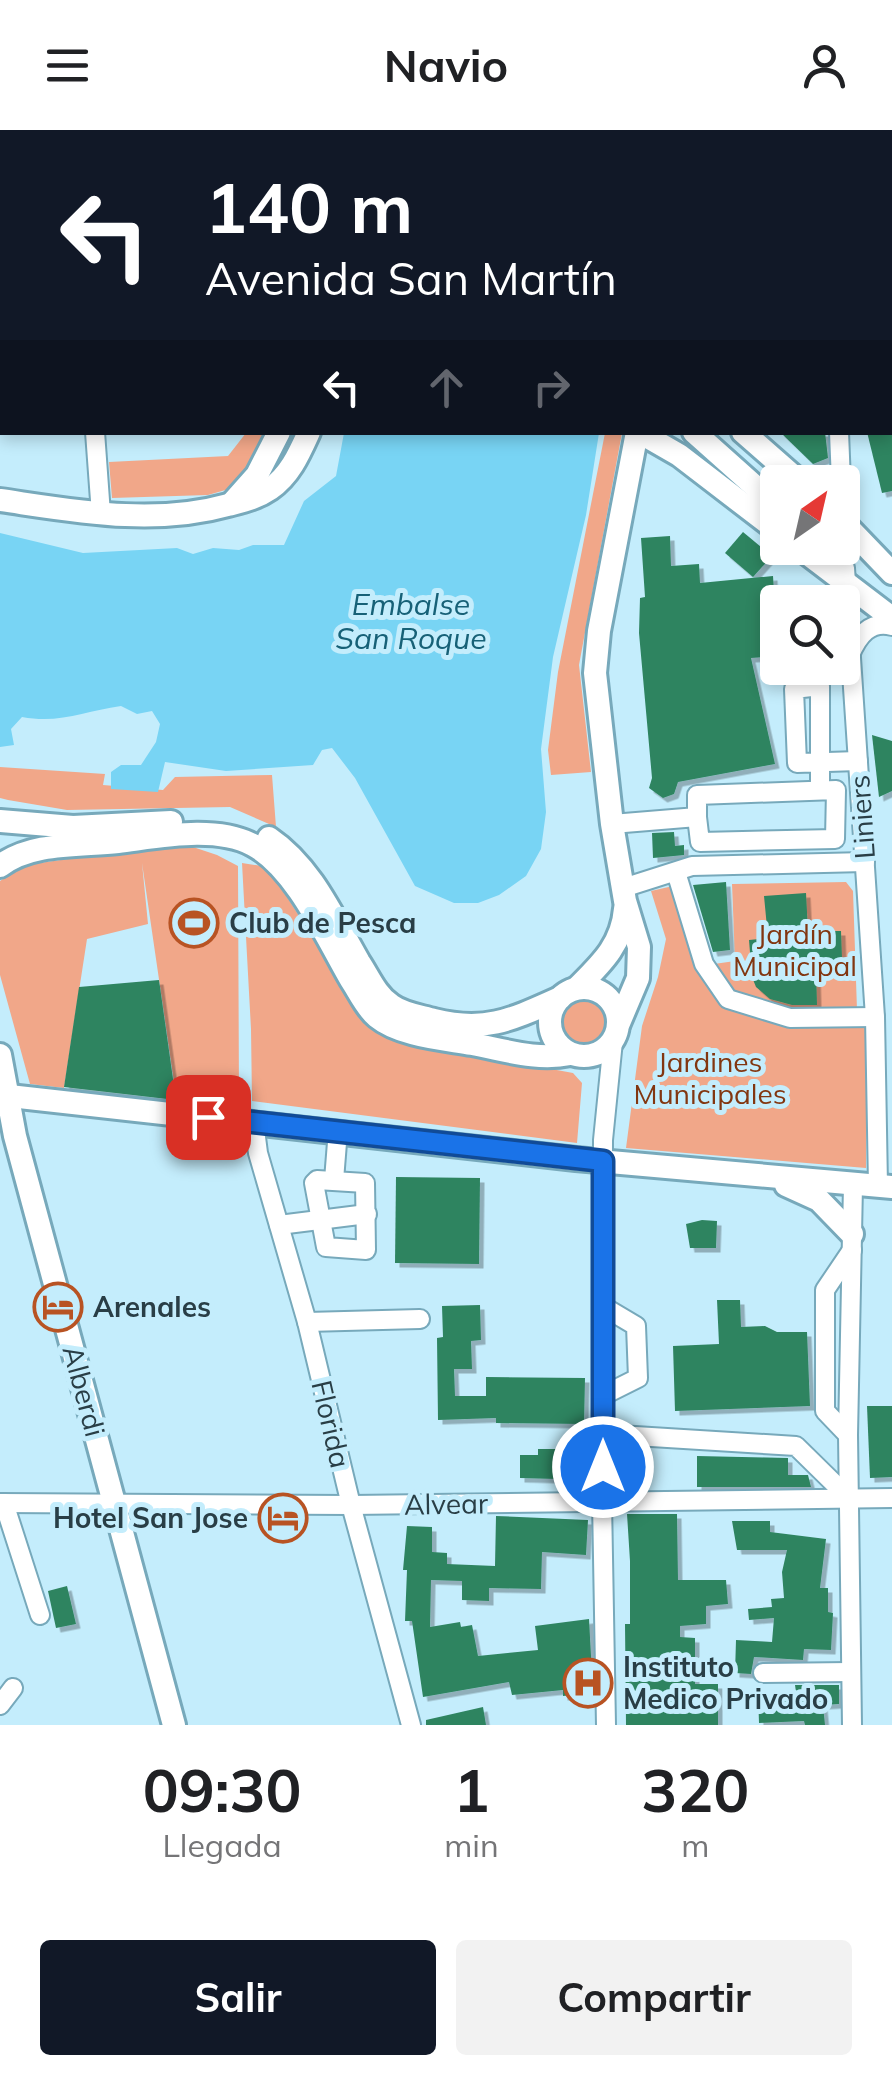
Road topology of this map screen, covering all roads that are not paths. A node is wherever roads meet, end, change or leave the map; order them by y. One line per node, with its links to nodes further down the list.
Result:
1 (95, 435): 16 (street)
2 (278, 435): 15 (main road)
3 (307, 435): 15 (main road)
4 (637, 435): 34 (main road)
5 (643, 435): 17 (main road)
6 (697, 435): 13 (main road)
7 (720, 435): 12 (main road)
8 (746, 435): 10 (main road)
9 (839, 435): 11 (street)
10 (781, 465)
11 (840, 465)
12 (760, 470)
13 (760, 491)
14 (0, 500): 16 (main road)
15 (230, 505): 16 (main road)
16 (100, 514)
17 (760, 517)
18 (860, 540): 22 (main road)
19 (860, 557): 24 (main road)
20 (828, 565): 23 (main road)
21 (836, 565): 23 (main road)
22 (892, 573)
23 (845, 575): 25 (street, Liniers); 26 (main road)
24 (892, 583)
25 (846, 585)
26 (892, 616)
27 (892, 626): 28 (street)
28 (860, 639)
29 (852, 685): 30 (street, Liniers)
30 (858, 761): 31 (street); 35 (street, Liniers)
31 (820, 790): 32 (street); 32 (street)
32 (697, 817): 34 (street)
33 (0, 821): 39 (main road)
34 (612, 824): 38 (main road)
35 (865, 862): 37 (street); 40 (street, Liniers)
36 (0, 866): 42 (main road)
37 (676, 872): 38 (street); 40 (street)
38 (624, 894): 39 (main road); 41 (main road)
39 (568, 993): 41 (main road); 42 (main road)
40 (875, 1017): 44 (street, Liniers)
41 (616, 1032): 42 (main road); 48 (street)
42 (570, 1054)
43 (0, 1055): 45 (main road, Alberdi)
44 (884, 1058): 52 (street, Liniers)
45 (3, 1102): 46 (main road); 66 (main road, Alberdi)
46 (254, 1122): 47 (main road); 55 (street, Florida)
47 (338, 1130): 48 (main road); 50 (street)
48 (603, 1161): 49 (main road); 57 (street)
49 (764, 1176): 51 (main road); 56 (main road)
50 (334, 1180): 53 (street); 54 (street)
51 (853, 1185): 52 (main road); 56 (street)
52 (885, 1186)
53 (367, 1214): 54 (street); 54 (street)
54 (321, 1220): 55 (street)
55 (279, 1225): 59 (street, Florida)
56 (852, 1242): 62 (street)
57 (604, 1307): 60 (street); 60 (street)
58 (420, 1319): 59 (street)
59 (307, 1322): 67 (street, Florida)
60 (602, 1396): 61 (street)
61 (603, 1434): 62 (street); 64 (street)
62 (849, 1498): 63 (street, Alvear); 64 (street, Alvear); 69 (street)
63 (892, 1498)
64 (602, 1500): 67 (street, Alvear); 75 (street)
65 (2, 1503): 66 (street, Alvear); 68 (street)
66 (115, 1504): 67 (street, Alvear); 73 (main road, Alberdi)
67 (351, 1505): 74 (street, Florida)
68 (40, 1615)
69 (850, 1672): 70 (street); 76 (street)
70 (763, 1673)
71 (13, 1688): 72 (street)
72 (0, 1705)
73 (174, 1725)
74 (411, 1725)
75 (606, 1725)
76 (852, 1725)

